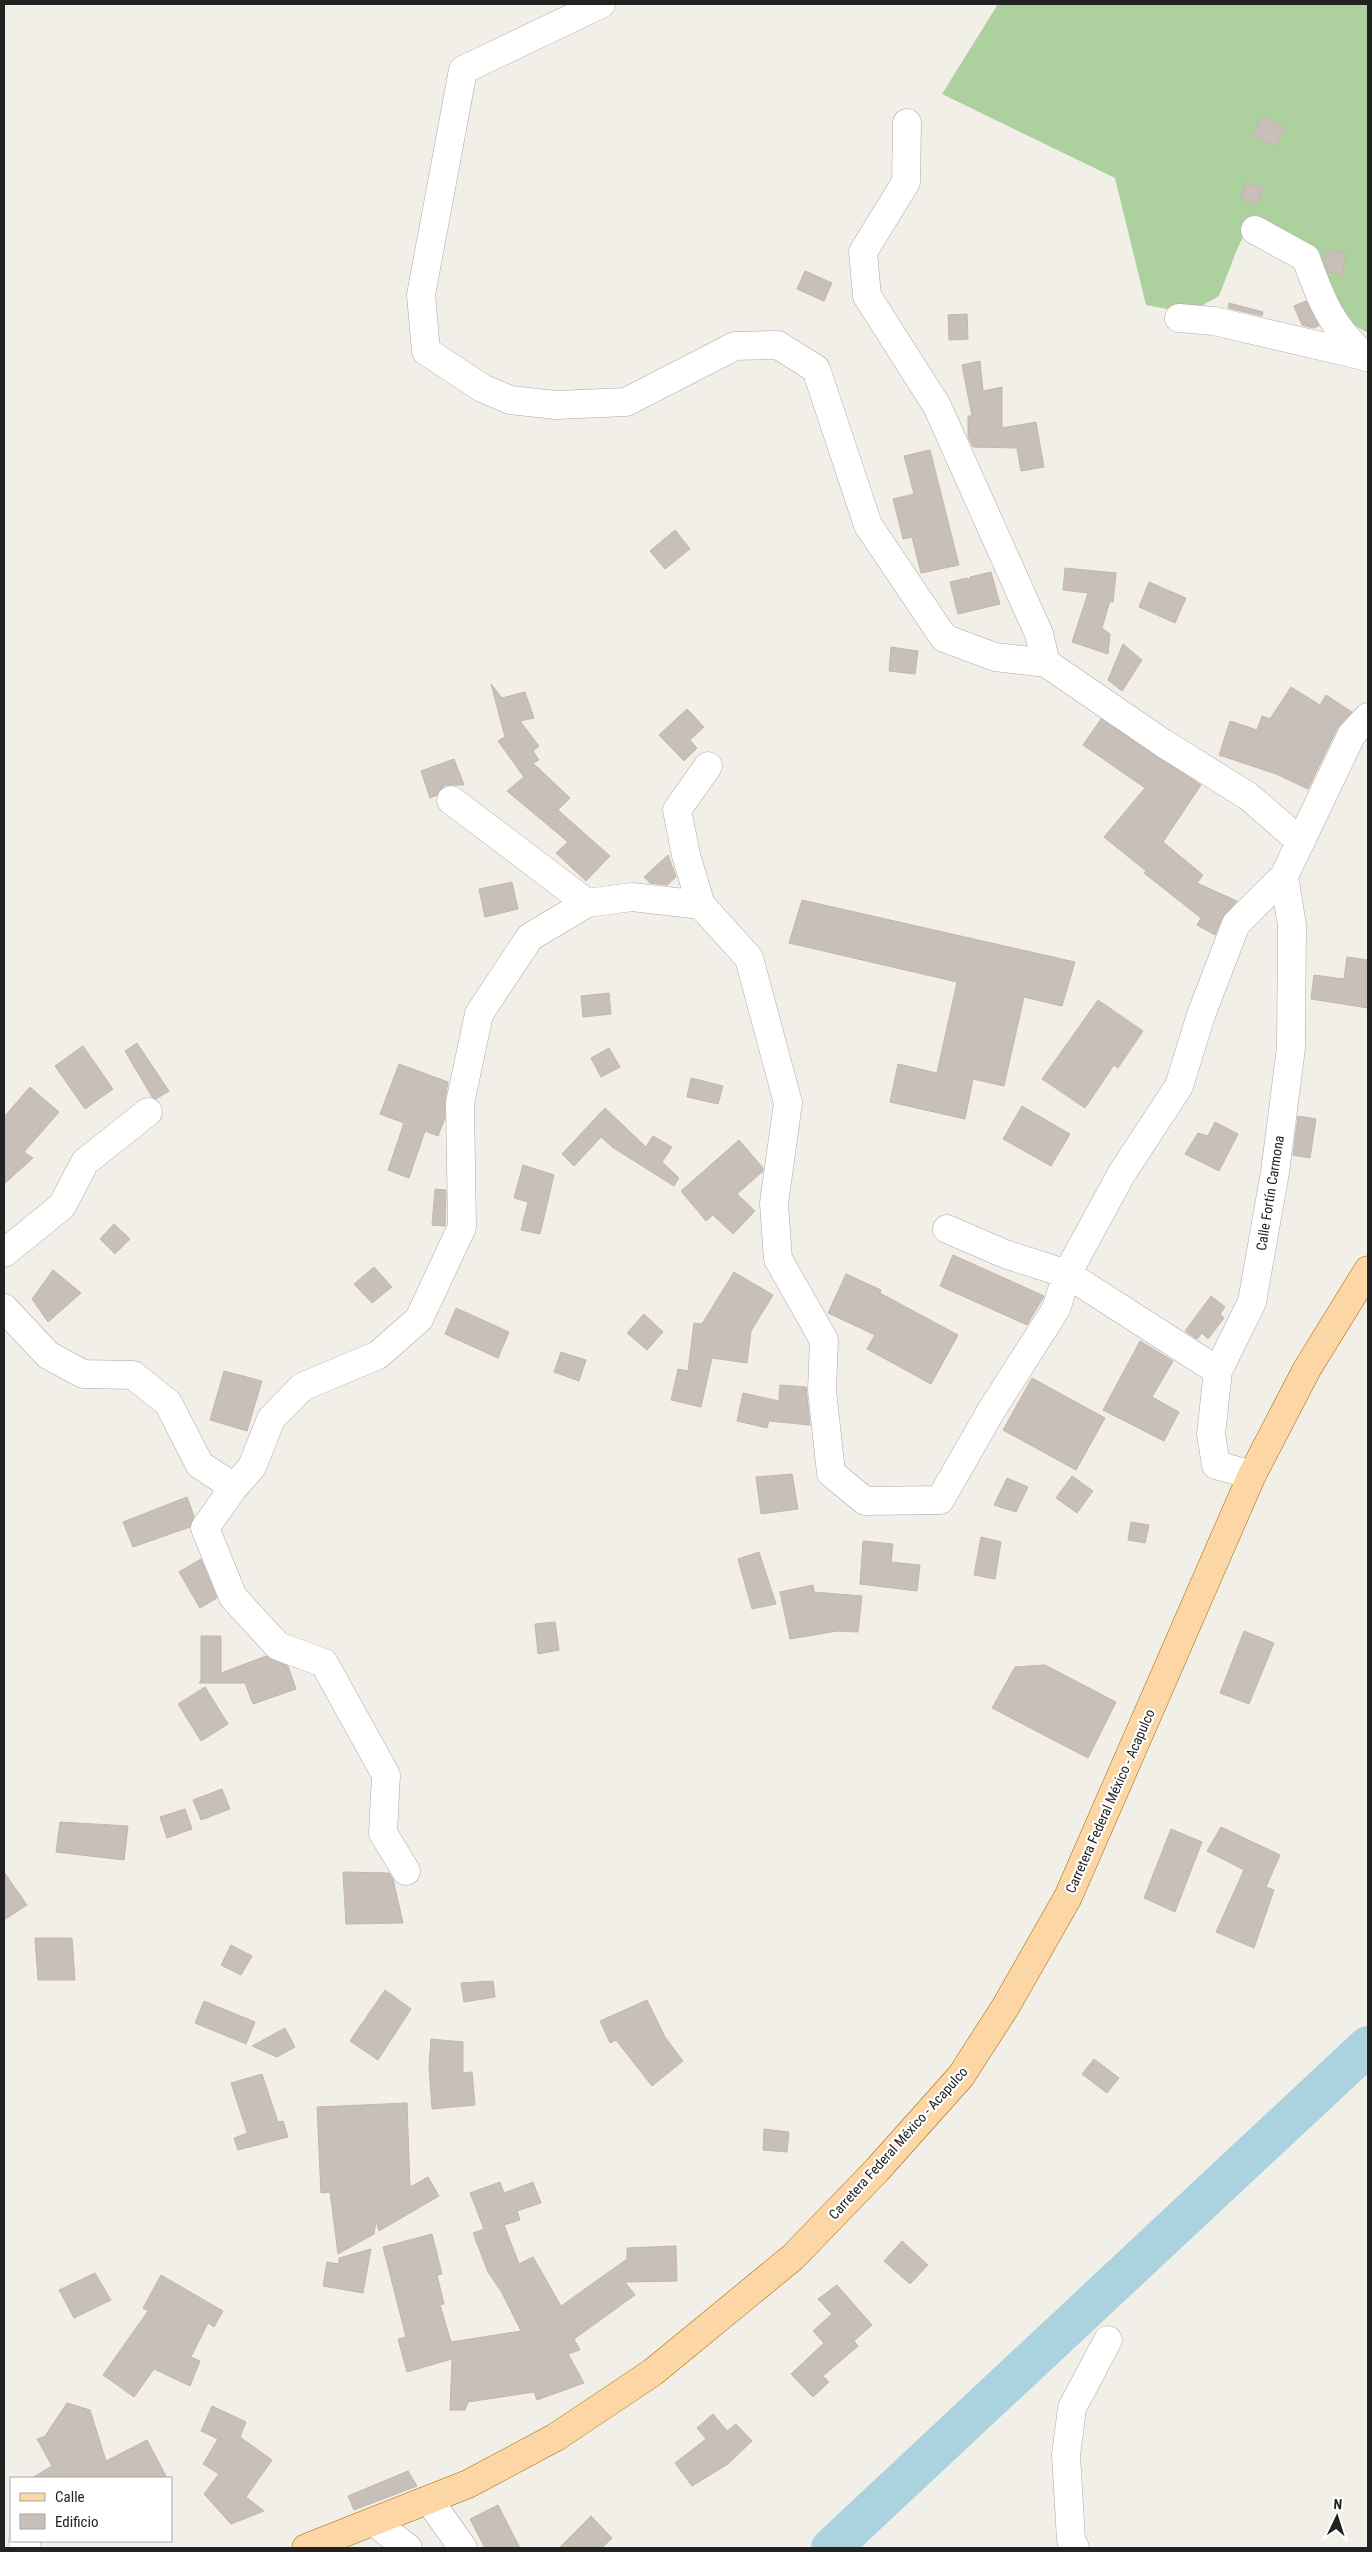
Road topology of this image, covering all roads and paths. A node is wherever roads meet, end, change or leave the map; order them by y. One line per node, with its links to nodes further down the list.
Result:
1 (601, 4): 6 (street)
2 (907, 123): 6 (street)
3 (1256, 230): 5 (street)
4 (1179, 318): 5 (street)
5 (1367, 357)
6 (1046, 663): 10 (street)
7 (1368, 717): 10 (street)
8 (708, 766): 13 (street)
9 (451, 800): 12 (street)
10 (1301, 842): 11 (street)
11 (1284, 876): 18 (street); 20 (street, Calle Fortín Carmona)
12 (587, 903): 13 (street); 22 (street)
13 (701, 905): 18 (street)
14 (148, 1112): 16 (street)
15 (947, 1229): 18 (street)
16 (4, 1253)
17 (1368, 1270): 21 (main road, Carretera Federal México - Acapulco)
18 (1067, 1274): 20 (street)
19 (4, 1308): 22 (street)
20 (1218, 1371): 21 (street, Calle Fortín Carmona)
21 (1252, 1475): 25 (main road, Carretera Federal México - Acapulco)
22 (234, 1487): 23 (street)
23 (406, 1871)
24 (1108, 2340): 30 (street)
25 (429, 2500): 26 (main road, Carretera Federal México - Acapulco); 29 (street)
26 (374, 2522): 27 (main road, Carretera Federal México - Acapulco); 28 (street)
27 (306, 2548)
28 (408, 2548)
29 (464, 2548)
30 (1075, 2548)

